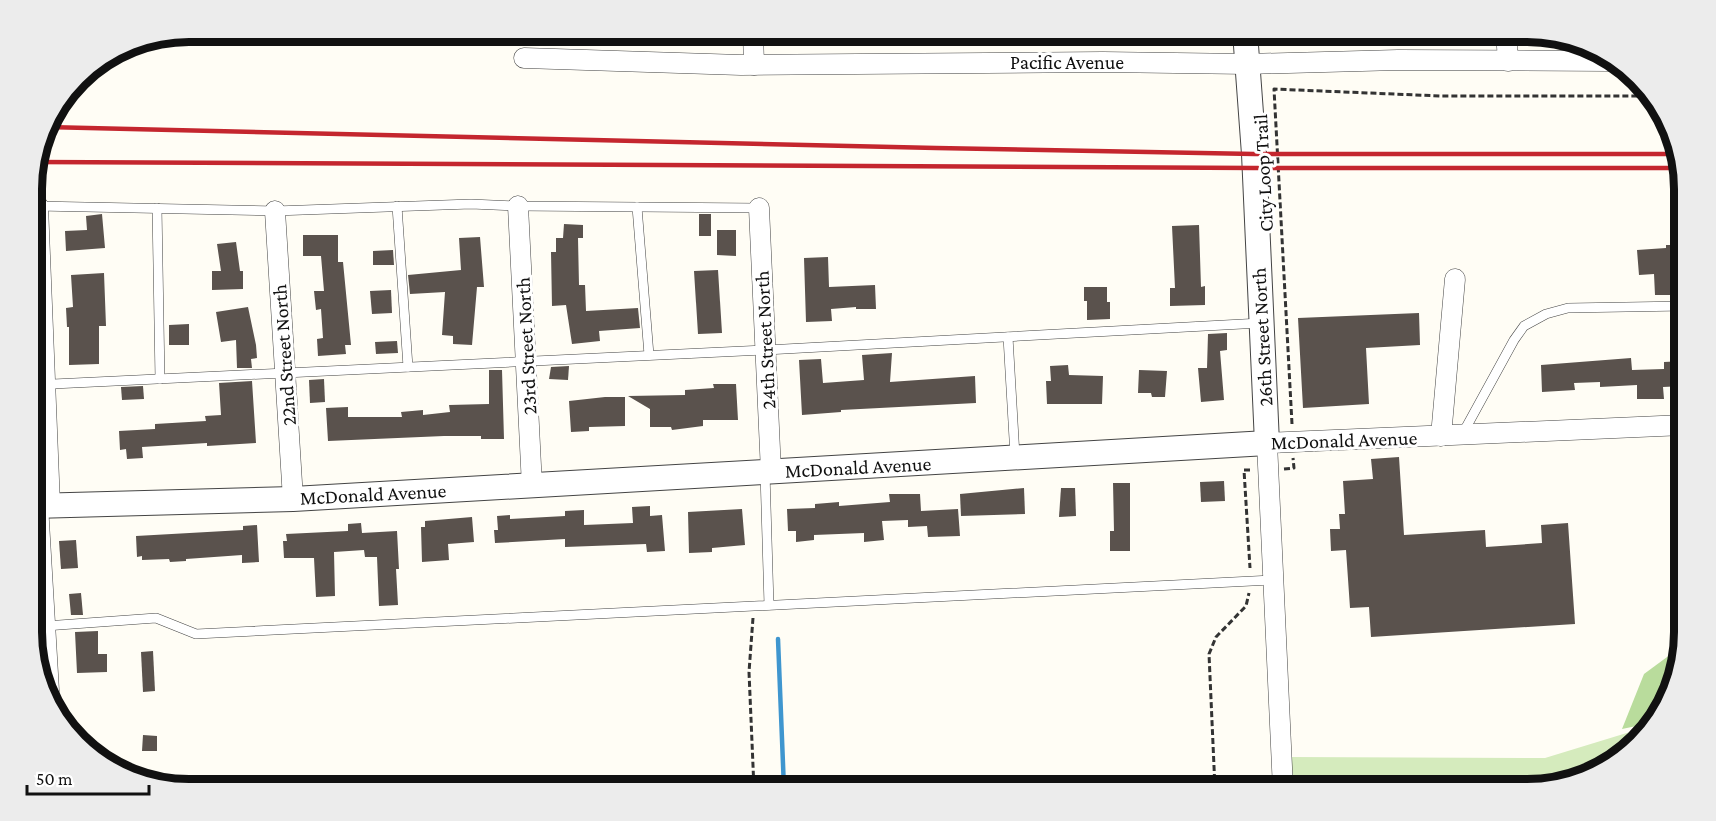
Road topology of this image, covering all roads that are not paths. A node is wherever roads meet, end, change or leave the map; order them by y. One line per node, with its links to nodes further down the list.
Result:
1 (753, 42): 8 (street)
2 (1246, 42): 7 (street, 26th Street North)
3 (1507, 42): 5 (street)
4 (524, 58): 8 (street, Pacific Avenue)
5 (1508, 61): 6 (street, Pacific Avenue); 7 (street, Pacific Avenue)
6 (1598, 61)
7 (1247, 64): 8 (street, Pacific Avenue); 18 (street, 26th Street North)
8 (754, 65)
9 (42, 206): 13 (lane)
10 (397, 206): 11 (lane); 15 (lane); 23 (lane)
11 (519, 206): 12 (lane); 22 (street, 23rd Street North)
12 (637, 207): 14 (lane); 21 (lane)
13 (157, 208): 15 (lane); 25 (lane)
14 (759, 208): 20 (street, 24th Street North)
15 (275, 211): 24 (street, 22nd Street North)
16 (1455, 279): 29 (street)
17 (1674, 306): 28 (lane)
18 (1261, 323): 19 (lane); 30 (street, 26th Street North)
19 (1008, 337): 20 (lane); 31 (lane)
20 (766, 350): 21 (lane); 32 (street, 24th Street North)
21 (649, 355): 22 (lane)
22 (526, 361): 23 (lane); 33 (street, 23rd Street North)
23 (408, 367): 24 (lane)
24 (285, 373): 25 (lane); 34 (street, 22nd Street North)
25 (160, 379): 26 (lane)
26 (42, 384)
27 (1674, 425): 28 (street, McDonald Avenue)
28 (1462, 435): 29 (street, McDonald Avenue)
29 (1441, 436): 30 (street, McDonald Avenue)
30 (1267, 443): 31 (street, McDonald Avenue); 37 (street, 26th Street North)
31 (1015, 458): 32 (street, McDonald Avenue)
32 (768, 472): 33 (street, McDonald Avenue); 38 (lane)
33 (532, 486): 34 (street, McDonald Avenue)
34 (293, 499): 35 (street, McDonald Avenue)
35 (42, 505)
36 (42, 566): 39 (street)
37 (1274, 580): 38 (lane); 41 (street, 26th Street North)
38 (769, 605): 39 (lane)
39 (44, 626): 40 (street)
40 (48, 672)
41 (1283, 779)

